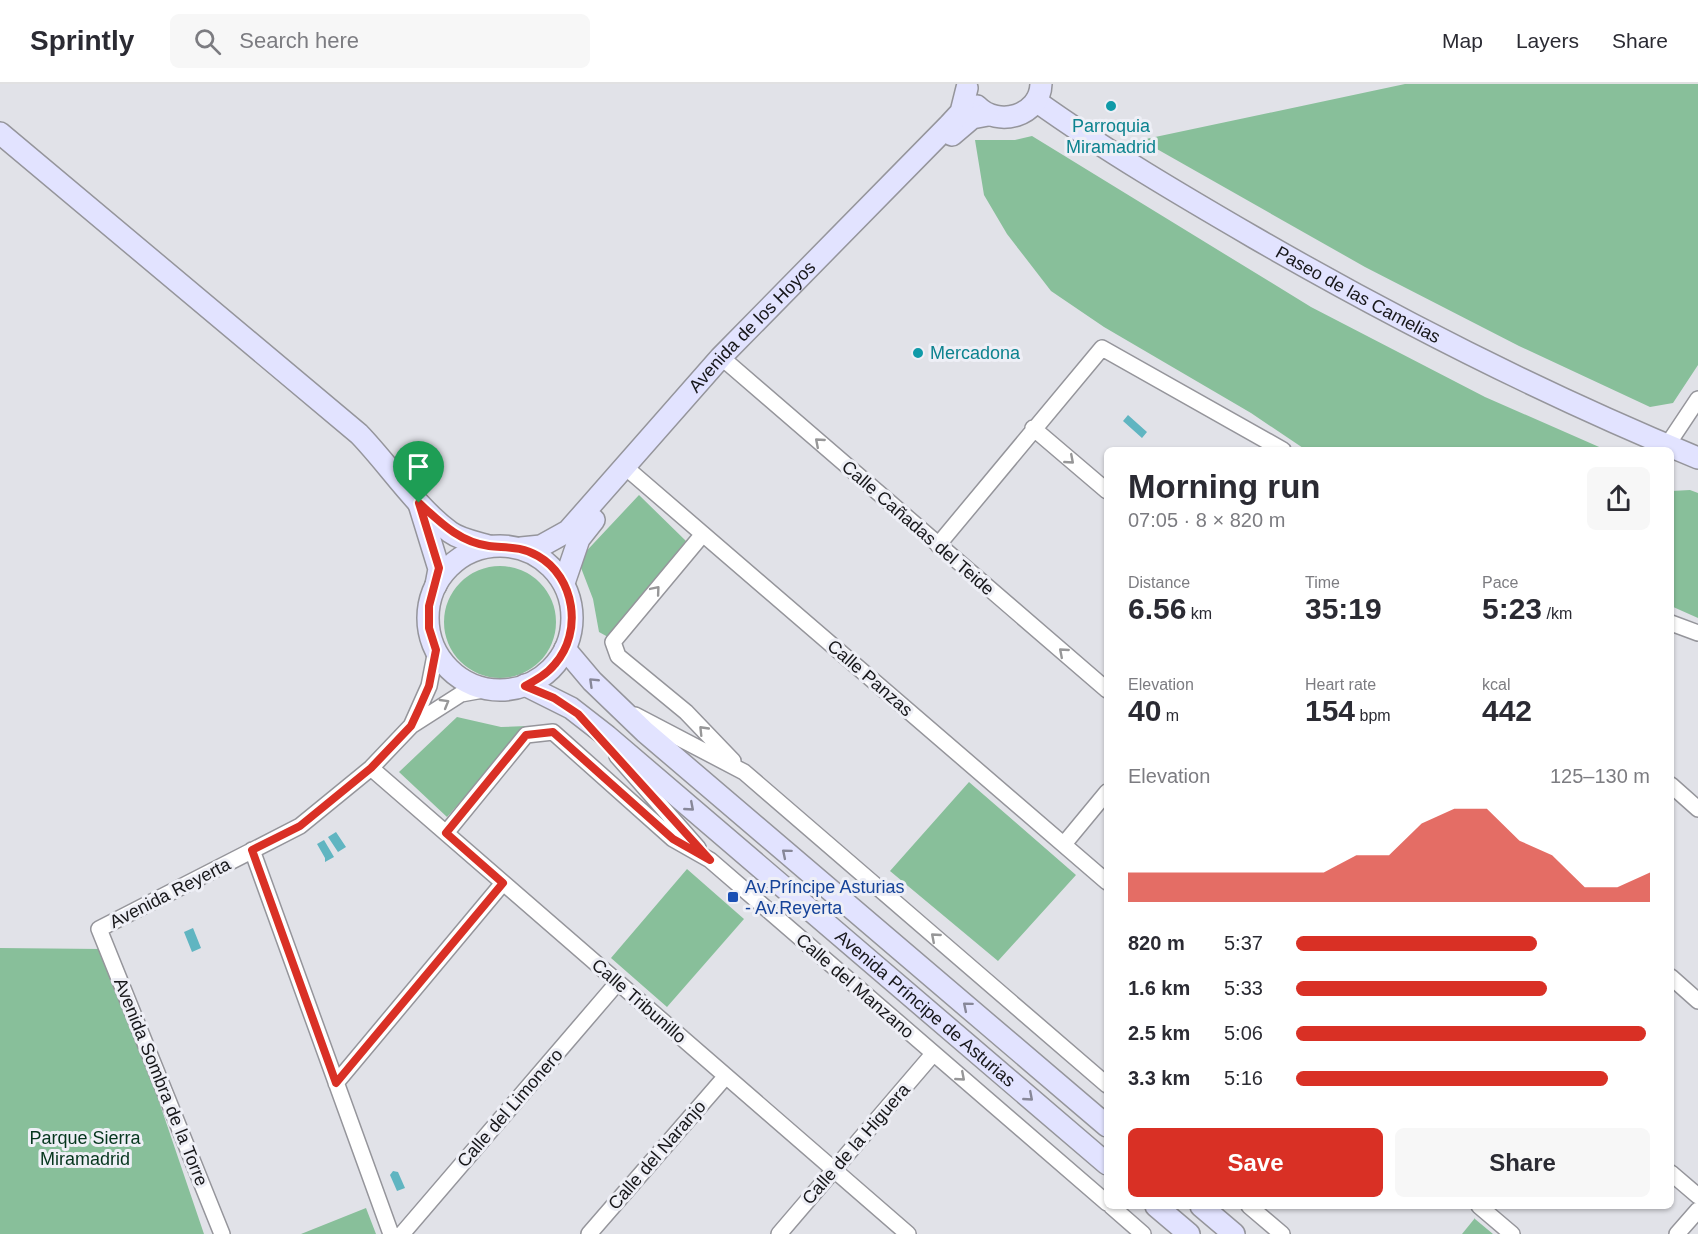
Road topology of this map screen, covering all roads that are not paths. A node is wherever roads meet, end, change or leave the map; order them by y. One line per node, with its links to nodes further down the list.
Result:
1 (967, 86): 3 (street); 5 (street, Avenida de los Hoyos)
2 (1039, 92): 3 (street); 9 (street, Paseo de las Camelias)
3 (988, 115): 5 (street, Avenida de los Hoyos)
4 (0, 133): 15 (street)
5 (725, 361): 13 (street, Avenida de los Hoyos); 17 (street, Calle Cañadas del Teide, one-way to 5)
6 (1698, 399): 10 (street)
7 (1033, 428): 8 (street); 14 (street, one-way to 14); 17 (street)
8 (1278, 447)
9 (1663, 447)
10 (1666, 447)
11 (1674, 451): 12 (street, Paseo de las Camelias)
12 (1698, 458)
13 (628, 470): 16 (street, Calle Panzas); 19 (street, Avenida de los Hoyos); 20 (street, Avenida de los Hoyos)
14 (1104, 488)
15 (419, 503): 18 (street); 21 (street)
16 (703, 534): 33 (street, Avenida Príncipe de Asturias, one-way to 16); 38 (street, Calle Panzas)
17 (938, 545): 27 (street, Calle Cañadas del Teide, one-way to 17)
18 (489, 546): 19 (street); 21 (street)
19 (522, 548): 20 (street)
20 (564, 583): 24 (street)
21 (436, 585): 25 (street)
22 (1674, 624): 23 (street)
23 (1698, 633)
24 (565, 649): 26 (street); 29 (street, Avenida Príncipe de Asturias, one-way to 24)
25 (436, 650): 28 (street); 31 (street, Avenida Reyerta)
26 (525, 686): 28 (street); 30 (street, Avenida Príncipe de Asturias)
27 (1104, 687)
28 (483, 690): 31 (street, Avenida Reyerta, one-way to 28)
29 (620, 707): 33 (street, Avenida Príncipe de Asturias); 51 (street, Avenida Príncipe de Asturias, one-way to 29)
30 (578, 714): 40 (street, Avenida Príncipe de Asturias); 52 (street, Avenida Príncipe de Asturias, one-way to 52)
31 (411, 726): 32 (street, Avenida Reyerta)
32 (371, 768): 37 (street, Calle Tribunillo); 39 (street, Avenida Reyerta)
33 (744, 772): 49 (street, Avenida Príncipe de Asturias, one-way to 33)
34 (1674, 788): 36 (street)
35 (1104, 796): 38 (street)
36 (1698, 809)
37 (446, 833): 40 (street, Calle del Manzano); 42 (street, Calle Tribunillo)
38 (1064, 844): 41 (street, Calle Panzas)
39 (252, 850): 43 (street, Avenida Reyerta); 50 (street)
40 (710, 860): 47 (street, Calle del Manzano)
41 (1104, 879)
42 (503, 883): 45 (street, Calle Tribunillo); 50 (street)
43 (99, 929): 63 (street, Avenida Sombra de la Torre)
44 (1674, 980): 46 (street)
45 (618, 982): 48 (street, Calle Tribunillo); 65 (street, Calle del Limonero)
46 (1698, 1001)
47 (933, 1054): 53 (street, Calle de la Higuera); 56 (street, Calle del Manzano, one-way to 56)
48 (726, 1076): 53 (street, Calle Tribunillo); 66 (street, Calle del Naranjo)
49 (1104, 1082)
50 (336, 1083): 64 (street)
51 (1104, 1123)
52 (1104, 1161)
53 (834, 1170): 67 (street, Calle de la Higuera); 68 (street, Calle Tribunillo)
54 (1674, 1176): 55 (street)
55 (1698, 1196)
56 (1104, 1200)
57 (1114, 1209): 69 (street)
58 (1160, 1209): 70 (street)
59 (1205, 1209): 71 (street)
60 (1253, 1209): 72 (street)
61 (1483, 1209): 73 (street)
62 (1698, 1210): 74 (street)
63 (222, 1234)
64 (391, 1234)
65 (402, 1234)
66 (589, 1234)
67 (779, 1234)
68 (908, 1234)
69 (1143, 1234)
70 (1189, 1234)
71 (1234, 1234)
72 (1282, 1234)
73 (1512, 1234)
74 (1677, 1234)

